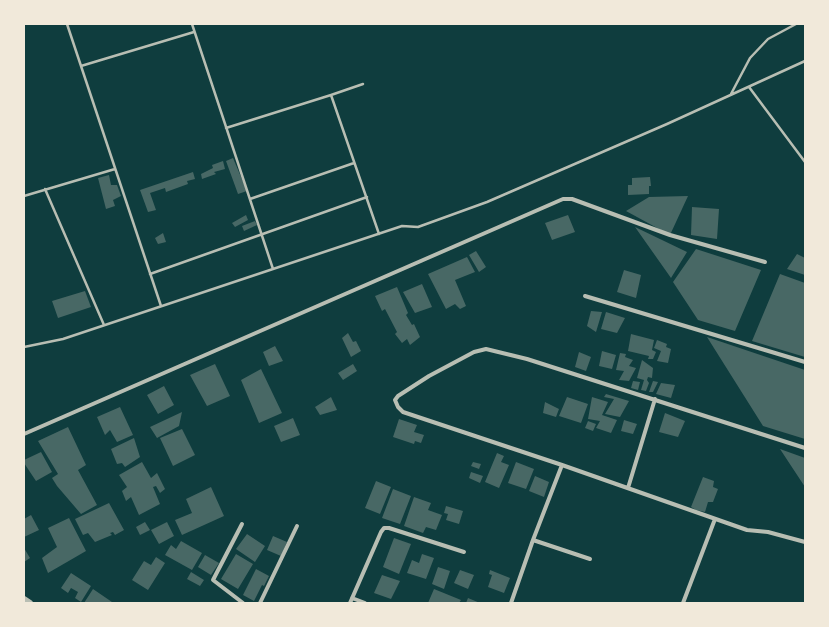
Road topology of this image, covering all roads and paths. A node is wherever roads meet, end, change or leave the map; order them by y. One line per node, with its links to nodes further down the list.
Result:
1 (67, 24): 6 (lane)
2 (192, 24): 4 (lane)
3 (796, 24): 10 (lane)
4 (194, 32): 6 (lane); 11 (lane)
5 (805, 61): 8 (lane)
6 (81, 66): 14 (lane)
7 (363, 84): 9 (lane)
8 (749, 86): 10 (lane); 13 (lane)
9 (331, 95): 11 (lane); 12 (lane)
10 (730, 95): 20 (lane)
11 (226, 128): 18 (lane)
12 (354, 162): 17 (lane); 18 (lane)
13 (805, 162)
14 (115, 169): 15 (lane); 23 (lane)
15 (46, 189): 16 (lane); 26 (lane)
16 (24, 196)
17 (366, 197): 19 (lane); 20 (lane)
18 (250, 198): 19 (lane)
19 (261, 234): 22 (lane); 23 (lane)
20 (379, 234): 22 (lane)
21 (765, 262): 30 (street)
22 (273, 269): 25 (lane)
23 (150, 274): 25 (lane)
24 (585, 296): 28 (street)
25 (161, 306): 26 (lane)
26 (104, 325): 27 (lane)
27 (24, 347)
28 (805, 362)
29 (655, 399): 31 (street); 32 (street); 33 (street)
30 (24, 434)
31 (805, 448)
32 (562, 465): 33 (street); 37 (street)
33 (628, 488): 34 (street)
34 (715, 519): 38 (street); 49 (street)
35 (242, 524): 44 (street)
36 (297, 526): 45 (street)
37 (533, 540): 40 (street); 48 (street)
38 (805, 542)
39 (464, 552): 41 (street)
40 (590, 559)
41 (352, 598): 46 (street); 47 (street)
42 (24, 599): 43 (street)
43 (30, 603)
44 (243, 603)
45 (260, 603)
46 (350, 603)
47 (365, 603)
48 (511, 603)
49 (683, 603)

